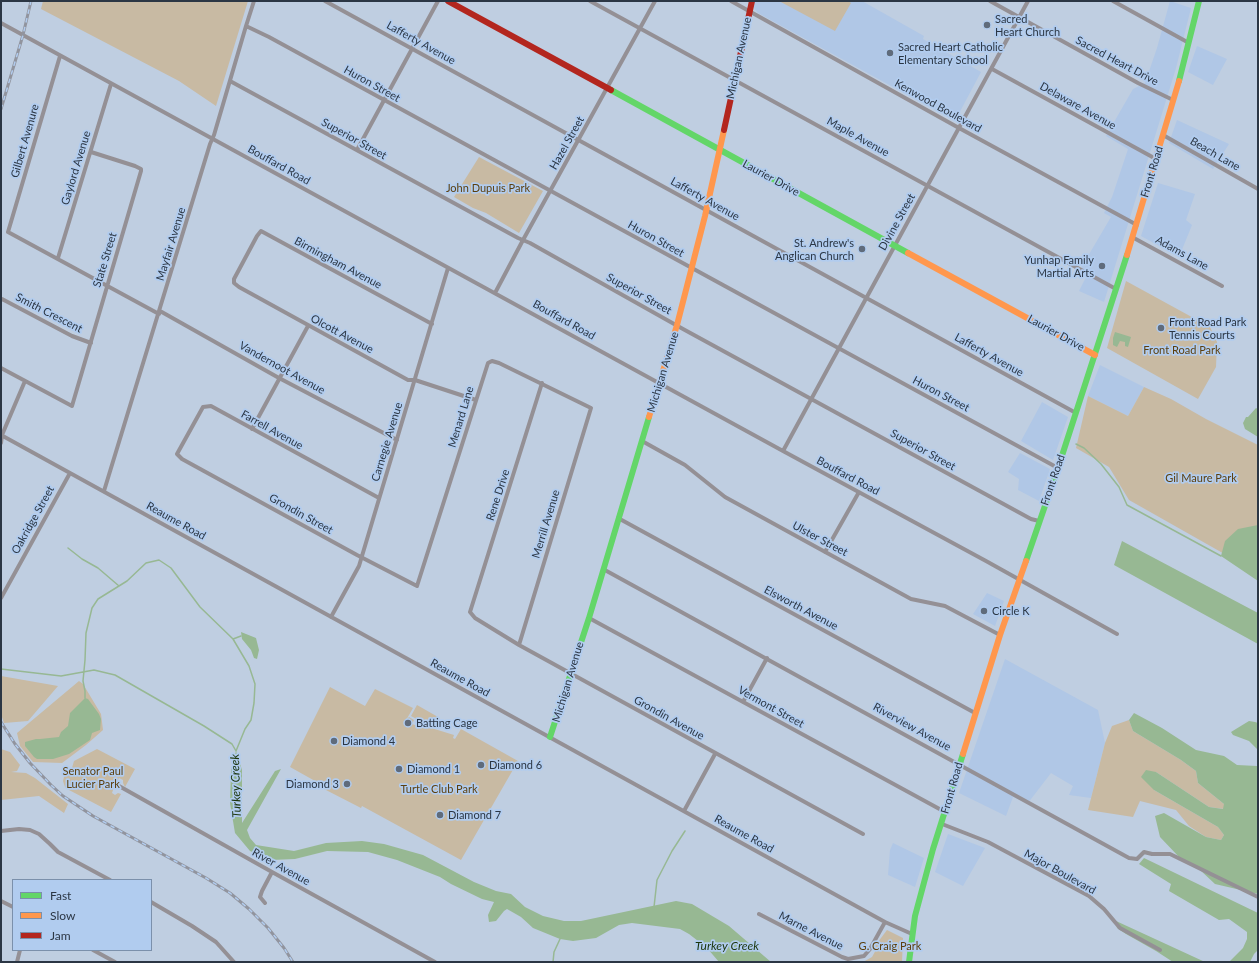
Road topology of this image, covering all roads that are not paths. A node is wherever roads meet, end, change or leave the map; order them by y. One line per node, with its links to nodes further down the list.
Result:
1 (254, 1): 16 (street, Mayfair Avenue)
2 (325, 1): 19 (street, Lafferty Avenue)
3 (438, 1): 19 (street)
4 (448, 1): 25 (street, Laurier Drive)
5 (590, 1): 17 (street, Maple Avenue)
6 (655, 1): 17 (street, Hazel Street)
7 (732, 1): 13 (street, Kenwood Boulevard)
8 (752, 1): 13 (street, Michigan Avenue)
9 (990, 1): 14 (street, Sacred Heart Drive)
10 (1028, 1): 14 (street, Divine Street)
11 (1113, 1): 18 (street)
12 (1199, 1): 18 (street, Front Road)
13 (750, 11): 22 (street, Michigan Avenue); 28 (street, Kenwood Boulevard)
14 (1019, 17): 21 (street, Divine Street); 27 (street, Sacred Heart Drive)
15 (1, 23): 20 (street, Bouffard Road)
16 (246, 26): 23 (street, Mayfair Avenue); 26 (street, Huron Street)
17 (640, 29): 22 (street, Maple Avenue); 25 (street, Hazel Street)
18 (1189, 43): 27 (street, Front Road)
19 (412, 49): 26 (street); 31 (street, Lafferty Avenue)
20 (60, 56): 24 (street, Bouffard Road); 41 (street, Gilbert Avenure)
21 (992, 69): 28 (street, Divine Street); 35 (street, Delaware Avenue)
22 (734, 80): 33 (street, Michigan Avenue); 36 (street, Maple Avenue)
23 (230, 81): 30 (street, Mayfair Avenue); 32 (street, Superior Street)
24 (111, 84): 30 (street, Bouffard Road); 34 (street, Gaylord Avenue)
25 (607, 88): 31 (street, Hazel Street); 33 (street, Laurier Drive)
26 (383, 100): 32 (street); 38 (street, Huron Street)
27 (1173, 100): 29 (street, Front Road)
28 (959, 128): 36 (street, Divine Street); 40 (street, Kenwood Boulevard)
29 (1163, 135): 35 (street, Front Road); 37 (street, Beach Lane)
30 (213, 138): 47 (street, Bouffard Road); 55 (street, Mayfair Avenue)
31 (579, 140): 38 (street, Hazel Street); 39 (street, Lafferty Avenue)
32 (357, 150): 43 (street, Superior Street)
33 (719, 150): 39 (street, Michigan Avenue); 44 (street, Laurier Drive)
34 (91, 152): 46 (street, Gaylord Avenue); 49 (street, State Street)
35 (1156, 159): 40 (street, Front Road)
36 (928, 185): 44 (street, Divine Street); 51 (street, Maple Avenue)
37 (1258, 189)
38 (550, 192): 43 (street, Hazel Street); 48 (street, Huron Street)
39 (706, 210): 48 (street, Michigan Avenue); 53 (street, Lafferty Avenue)
40 (1137, 225): 42 (street, Front Road)
41 (8, 232): 46 (street, Vandernoot Avenue)
42 (1132, 237): 50 (street, Adams Lane); 51 (street, Front Road)
43 (523, 240): 52 (street, Hazel Street); 57 (street, Superior Street)
44 (895, 246): 53 (street, Divine Street); 61 (street, Laurier Drive)
45 (246, 256): 56 (street, Birmingham Avenue); 58 (street, Olcott Avenue)
46 (58, 258): 49 (street, Vandernoot Avenue)
47 (448, 268): 52 (street, Bouffard Road); 56 (street, Carnegie Avenue)
48 (691, 268): 57 (street, Michigan Avenue); 60 (street, Huron Street)
49 (107, 286): 55 (street, Vandernoot Avenue); 59 (street, State Street)
50 (1222, 286)
51 (1116, 289): 61 (street, Front Road)
52 (495, 293): 67 (street, Bouffard Road)
53 (866, 298): 60 (street, Divine Street); 71 (street, Lafferty Avenue)
54 (1, 300): 59 (street, Smith Crescent)
55 (159, 313): 63 (street, Vandernoot Avenue); 81 (street, Mayfair Avenue)
56 (432, 324): 64 (street, Carnegie Avenue)
57 (677, 325): 67 (street, Michigan Avenue); 68 (street, Superior Street)
58 (308, 326): 63 (street); 64 (street, Olcott Avenue)
59 (91, 343): 65 (street, State Street)
60 (838, 349): 68 (street, Divine Street); 79 (street, Huron Street)
61 (1095, 354): 71 (street, Front Road)
62 (1, 368): 65 (street)
63 (280, 378): 72 (street); 74 (street, Vandernoot Avenue)
64 (415, 380): 69 (street, Olcott Avenue); 74 (street, Carnegie Avenue)
65 (25, 381): 73 (street)
66 (542, 383): 69 (street, Menard Lane); 70 (street, Menard Lane); 92 (street, Rene Drive)
67 (658, 383): 75 (street, Michigan Avenue); 77 (street, Bouffard Road)
68 (811, 399): 77 (street, Divine Street); 85 (street, Superior Street)
69 (476, 400): 90 (street, Menard Lane)
70 (591, 408): 97 (street, Merrill Avenue)
71 (1076, 413): 79 (street, Front Road)
72 (252, 429): 78 (street, Farrell Avenue); 83 (street, Farrell Avenue)
73 (1, 435): 76 (street); 80 (street, Reaume Road)
74 (397, 440): 83 (street, Carnegie Avenue)
75 (642, 441): 84 (street, Michigan Avenue); 86 (street, Ulster Street)
76 (1, 442)
77 (783, 451): 82 (street, Bouffard Road)
78 (177, 454): 87 (street, Grondin Street)
79 (1058, 468): 85 (street, Front Road)
80 (70, 473): 81 (street, Reaume Road); 91 (street, Oakridge Street)
81 (104, 491): 93 (street, Reaume Road)
82 (859, 492): 86 (street); 89 (street, Bouffard Road)
83 (379, 498): 87 (street, Carnegie Avenue)
84 (618, 518): 88 (street, Michigan Avenue); 101 (street, Elsworth Avenue)
85 (1039, 521): 89 (street, Front Road)
86 (825, 552): 96 (street, Ulster Street)
87 (362, 558): 90 (street, Grondin Street); 93 (street, Carnegie Avenue)
88 (603, 569): 94 (street, Michigan Avenue); 98 (street, Riverview Avenue)
89 (1019, 580): 95 (street, Bouffard Road); 96 (street, Front Road)
90 (418, 586)
91 (1, 598)
92 (470, 612): 97 (street, Grondin Avenue)
93 (331, 617): 102 (street, Reaume Road)
94 (588, 618): 99 (street, Michigan Avenue); 100 (street, Vermont Street)
95 (1117, 634)
96 (1000, 635): 101 (street, Front Road)
97 (519, 645): 99 (street, Grondin Avenue)
98 (767, 658): 100 (street); 104 (street, Riverview Avenue)
99 (570, 674): 102 (street, Michigan Avenue); 103 (street, Grondin Avenue)
100 (743, 702): 107 (street, Vermont Street)
101 (975, 713): 104 (street, Front Road)
102 (550, 737): 106 (street, Reaume Road)
103 (715, 754): 106 (street); 110 (street, Grondin Avenue)
104 (959, 764): 107 (street, Front Road); 113 (street, Riverview Avenue)
105 (119, 786): 111 (street, River Avenue)
106 (684, 811): 119 (street, Reaume Road)
107 (946, 812): 108 (street, Front Road)
108 (942, 824): 120 (street, Front Road); 121 (street, Major Boulevard)
109 (1, 831): 112 (street)
110 (864, 834)
111 (272, 872): 116 (street); 128 (street, River Avenue)
112 (108, 879)
113 (1258, 897)
114 (1, 901): 117 (street)
115 (152, 903): 127 (street)
116 (265, 903)
117 (12, 906)
118 (759, 914): 119 (street, Marne Avenue)
119 (885, 922): 120 (street, Reaume Road)
120 (912, 934): 124 (street, Front Road)
121 (1160, 950)
122 (20, 951): 125 (street)
123 (95, 951): 126 (street)
124 (910, 961)
125 (17, 962)
126 (115, 962)
127 (234, 962)
128 (435, 962)

